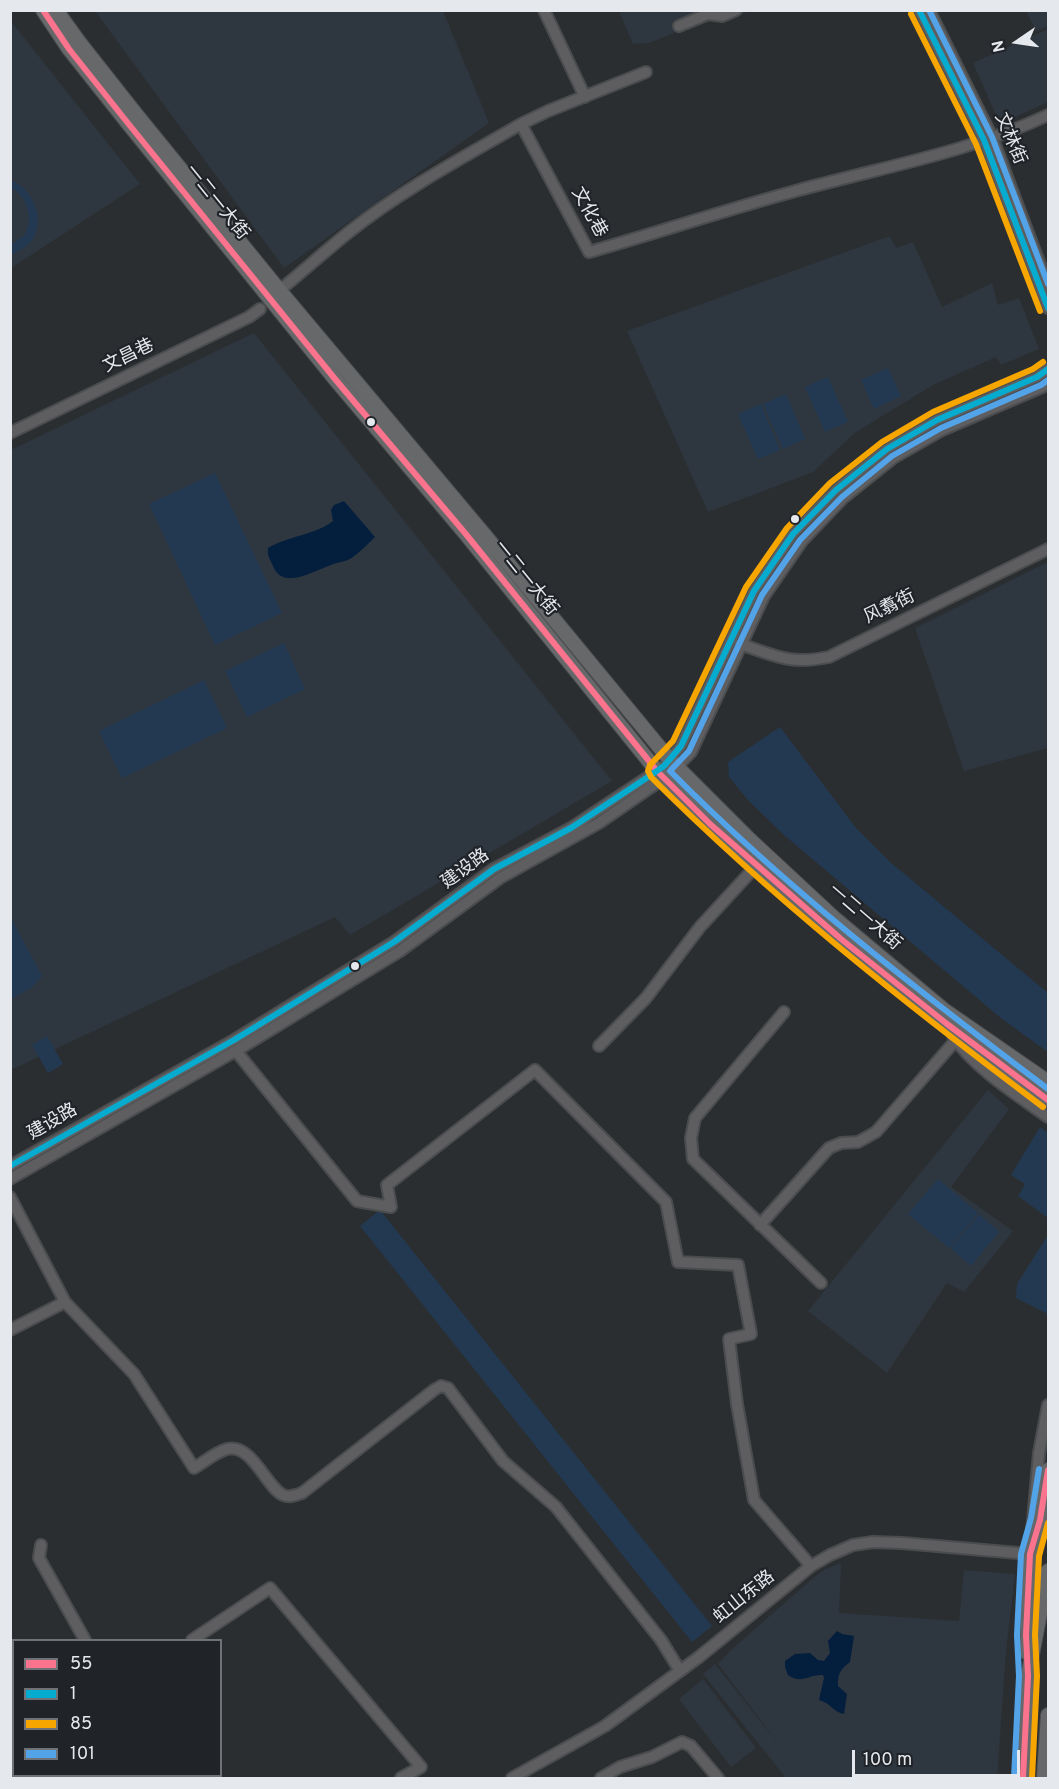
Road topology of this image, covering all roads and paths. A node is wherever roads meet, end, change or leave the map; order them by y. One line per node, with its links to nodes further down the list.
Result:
1 (43, 10): 14 (main road, 一二一大街)
2 (57, 10): 14 (main road, 一二一大街)
3 (544, 10): 9 (street)
4 (736, 10): 7 (street)
5 (919, 10): 12 (street, 文林街)
6 (929, 10): 12 (street, 文林街)
7 (679, 26)
8 (646, 72): 9 (street)
9 (585, 97): 11 (street)
10 (1048, 115): 12 (street)
11 (521, 124): 12 (street, 文化巷); 14 (street)
12 (988, 138): 13 (street, 文林街); 15 (street, 文林街)
13 (1048, 286)
14 (274, 294): 22 (main road, 一二一大街); 23 (main road, 一二一大街)
15 (1048, 308)
16 (260, 309): 19 (street, 文昌巷)
17 (1048, 369): 22 (street, 建设路)
18 (1048, 382): 21 (street, 建设路)
19 (10, 433)
20 (1048, 549): 21 (street, 风翥街)
21 (740, 644): 22 (street, 建设路)
22 (674, 764): 23 (street, 建设路); 30 (main road, 一二一大街)
23 (661, 775): 24 (main road, 一二一大街); 29 (street, 建设路); 33 (street, 建设路)
24 (757, 865): 26 (main road, 一二一大街); 28 (street)
25 (784, 1012): 36 (street)
26 (947, 1024): 27 (street); 31 (main road, 一二一大街)
27 (955, 1041): 32 (street); 36 (street)
28 (599, 1046)
29 (236, 1051): 34 (street, 建设路); 44 (street)
30 (1048, 1082)
31 (1048, 1100)
32 (1048, 1117)
33 (10, 1166)
34 (10, 1179)
35 (10, 1197): 38 (street)
36 (760, 1225): 37 (street)
37 (821, 1283)
38 (65, 1302): 39 (street); 48 (street)
39 (10, 1330)
40 (1048, 1405): 43 (street)
41 (1048, 1470): 43 (main road)
42 (41, 1545): 46 (street)
43 (1030, 1554): 44 (street, 虹山东路); 49 (main road)
44 (811, 1566): 48 (street, 虹山东路)
45 (1048, 1571): 49 (main road)
46 (84, 1639)
47 (195, 1639): 52 (street)
48 (680, 1671): 51 (street, 虹山东路)
49 (1028, 1676): 55 (main road)
50 (1048, 1715): 56 (main road)
51 (519, 1777)
52 (401, 1779)
53 (600, 1779): 54 (street)
54 (718, 1779)
55 (1023, 1779)
56 (1044, 1779)

